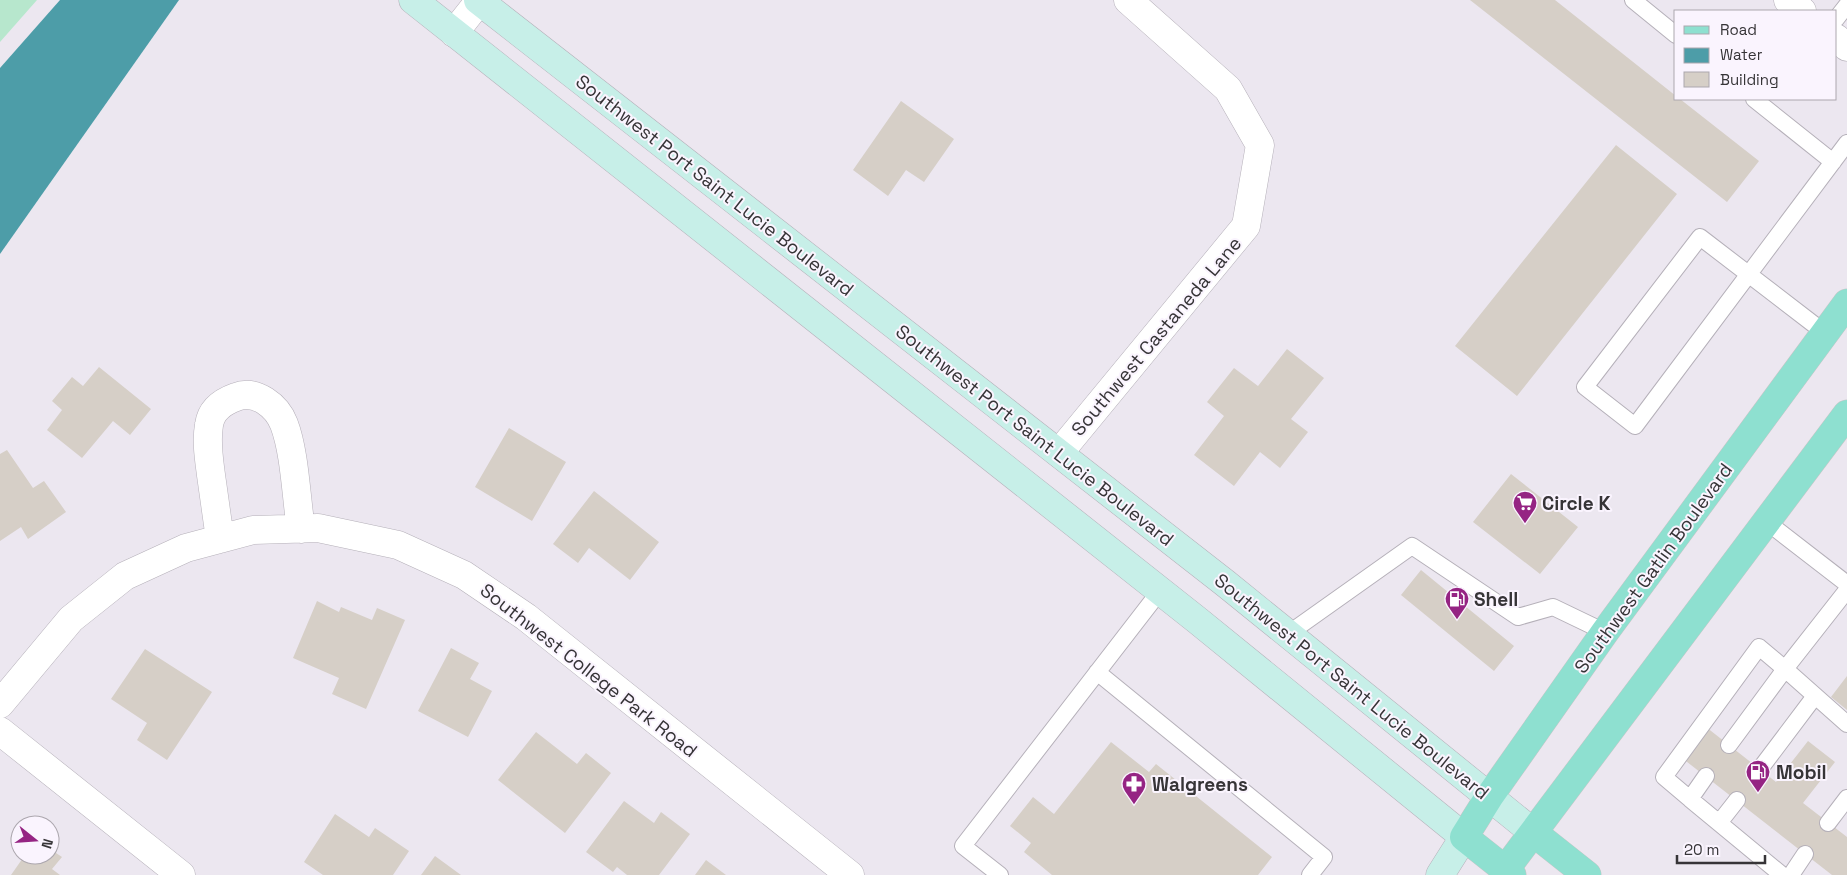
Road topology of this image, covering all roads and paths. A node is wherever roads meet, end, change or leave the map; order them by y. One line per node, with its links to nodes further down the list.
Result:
1 (413, 0): 9 (main road)
2 (479, 0): 9 (street); 20 (main road, Southwest Port Saint Lucie Boulevard)
3 (1128, 0): 20 (street, Southwest Castaneda Lane)
4 (1633, 0): 10 (lane)
5 (1788, 0): 7 (street)
6 (1847, 5): 8 (lane)
7 (1801, 10)
8 (1837, 18)
9 (454, 33): 26 (main road)
10 (1674, 33)
11 (1837, 39): 12 (street)
12 (1847, 47)
13 (1755, 100): 15 (lane)
14 (1847, 143): 15 (lane)
15 (1833, 162): 16 (lane)
16 (1748, 274): 16 (lane); 18 (lane)
17 (1847, 303): 18 (main road, Southwest Gatlin Boulevard)
18 (1825, 332): 27 (main road, Southwest Gatlin Boulevard)
19 (1847, 414): 21 (main road)
20 (1059, 453): 28 (main road, Southwest Port Saint Lucie Boulevard)
21 (1767, 522): 24 (lane); 44 (main road)
22 (300, 529): 23 (street, Southwest College Park Road); 23 (street); 49 (street, Southwest College Park Road)
23 (220, 539): 32 (street, Southwest College Park Road)
24 (1847, 584)
25 (1847, 590): 29 (lane)
26 (1160, 591): 30 (lane); 45 (main road)
27 (1605, 632): 28 (lane); 38 (main road, Southwest Gatlin Boulevard)
28 (1288, 634): 38 (main road, Southwest Port Saint Lucie Boulevard)
29 (1785, 668): 31 (lane); 35 (lane); 39 (lane)
30 (1097, 672): 50 (lane); 51 (lane)
31 (1815, 696): 33 (lane); 36 (lane)
32 (0, 704)
33 (1847, 724)
34 (0, 731): 48 (street)
35 (1729, 745)
36 (1760, 769)
37 (1706, 776): 39 (lane)
38 (1490, 797): 44 (main road, Southwest Port Saint Lucie Boulevard); 45 (main road, Southwest Gatlin Boulevard)
39 (1690, 798): 42 (lane)
40 (1847, 798): 43 (lane)
41 (1737, 800): 42 (lane)
42 (1720, 823): 54 (lane)
43 (1828, 823)
44 (1534, 834): 47 (main road); 53 (main road, Southwest Port Saint Lucie Boulevard)
45 (1464, 837): 47 (main road); 52 (main road)
46 (1805, 854): 55 (lane)
47 (1506, 873)
48 (181, 875)
49 (850, 875)
50 (1000, 875)
51 (1310, 875)
52 (1440, 875)
53 (1587, 875)
54 (1782, 875)
55 (1790, 875)

